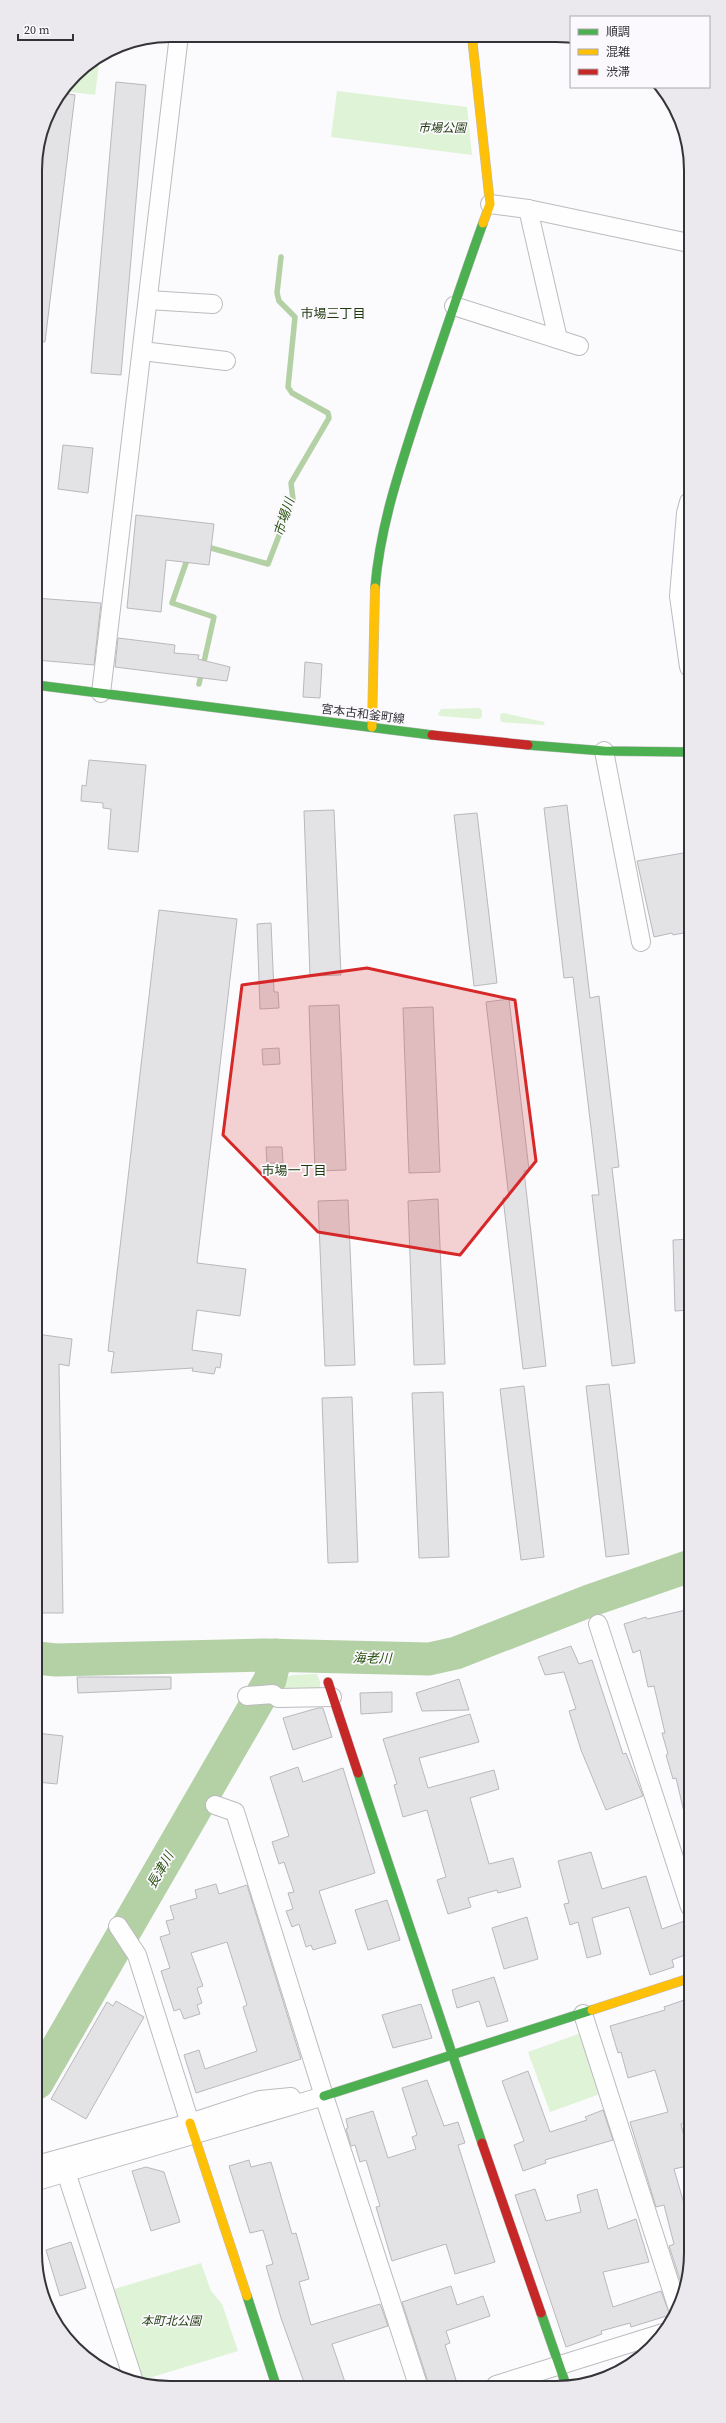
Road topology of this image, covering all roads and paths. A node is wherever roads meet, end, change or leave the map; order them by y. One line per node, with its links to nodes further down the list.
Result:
1 (178, 42): 6 (street)
2 (473, 42): 3 (street)
3 (490, 204): 4 (street); 8 (street)
4 (528, 209): 5 (street); 9 (street)
5 (684, 243)
6 (148, 300): 7 (street); 11 (street)
7 (213, 304)
8 (454, 306): 9 (street); 17 (street)
9 (558, 339): 10 (street)
10 (579, 346)
11 (142, 351): 12 (street); 16 (street)
12 (226, 361)
13 (684, 537): 14 (street)
14 (684, 632)
15 (42, 686): 16 (street, 宮本古和釜町線)
16 (101, 693): 17 (street, 宮本古和釜町線)
17 (372, 727): 18 (street, 宮本古和釜町線)
18 (604, 751): 19 (street, 宮本古和釜町線); 20 (street)
19 (684, 752)
20 (641, 942)
21 (598, 1624): 25 (street)
22 (330, 1689): 23 (street); 29 (street)
23 (249, 1696)
24 (215, 1805): 30 (street)
25 (684, 1889)
26 (118, 1926): 31 (street)
27 (684, 1980): 28 (street)
28 (583, 2014): 29 (street); 35 (street)
29 (451, 2056): 30 (street); 37 (street)
30 (324, 2096): 31 (street); 40 (street)
31 (192, 2129): 32 (street); 33 (street); 39 (street)
32 (42, 2164)
33 (66, 2172): 34 (street); 38 (street)
34 (42, 2180)
35 (675, 2299)
36 (653, 2336): 37 (street)
37 (560, 2364): 41 (street); 42 (street)
38 (132, 2375)
39 (275, 2381)
40 (417, 2381)
41 (508, 2381)
42 (565, 2381)

